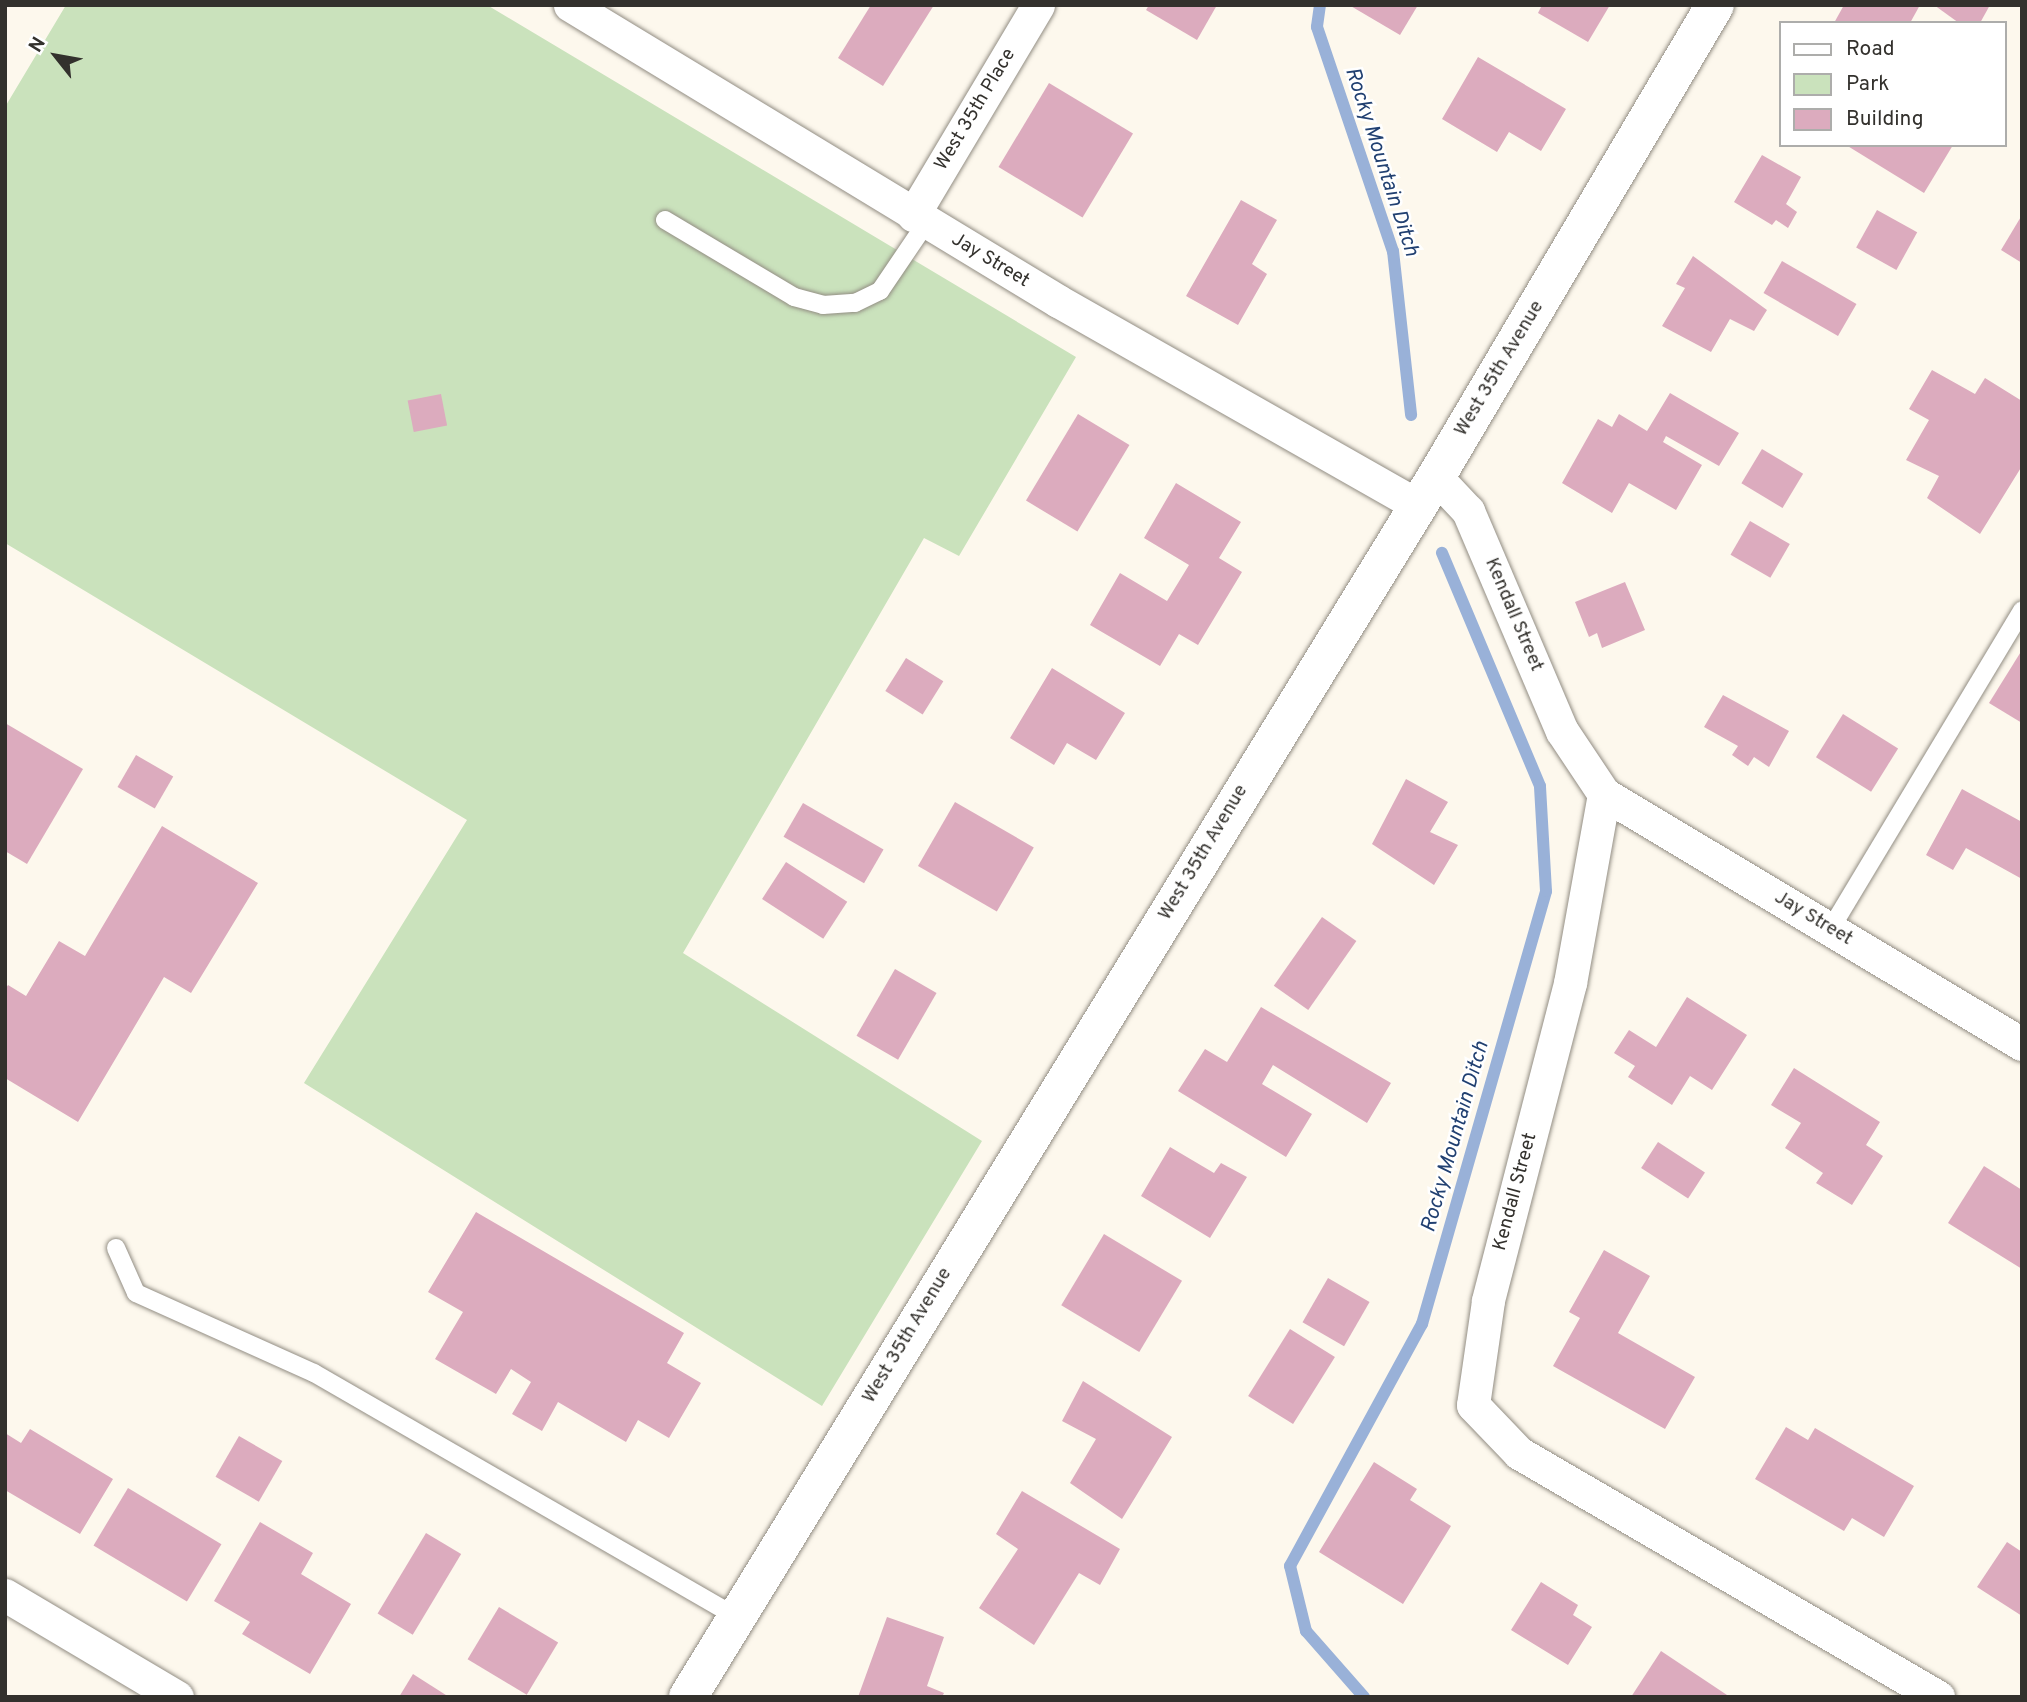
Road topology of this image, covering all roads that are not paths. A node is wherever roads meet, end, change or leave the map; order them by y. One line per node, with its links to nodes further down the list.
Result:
1 (569, 5): 4 (street, Jay Street)
2 (1038, 5): 4 (street, West 35th Place)
3 (1715, 5): 6 (street, West 35th Avenue)
4 (920, 219): 5 (lane); 6 (street, Jay Street)
5 (665, 220)
6 (1427, 491): 8 (street, Kendall Street); 13 (street, West 35th Avenue)
7 (2022, 610): 9 (lane)
8 (1604, 794): 9 (street, Jay Street); 16 (street, Kendall Street)
9 (1830, 930): 10 (street, Jay Street)
10 (2022, 1044)
11 (116, 1248): 13 (lane)
12 (5, 1595): 14 (street)
13 (736, 1618): 15 (street, West 35th Avenue)
14 (177, 1697)
15 (688, 1697)
16 (1938, 1697)

